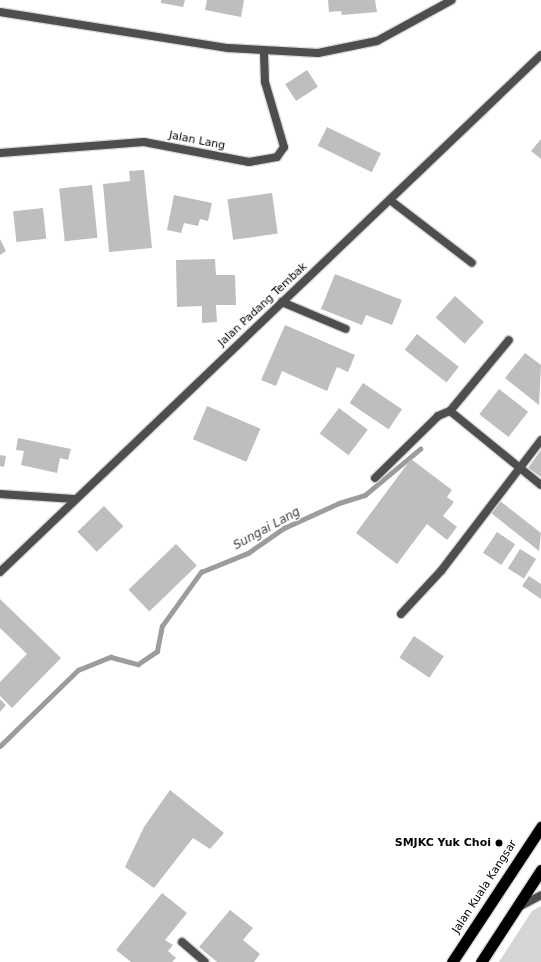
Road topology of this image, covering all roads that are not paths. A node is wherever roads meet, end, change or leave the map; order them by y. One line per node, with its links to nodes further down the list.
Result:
1 (452, 0): 3 (street)
2 (0, 12): 3 (street)
3 (264, 50): 5 (street, Jalan Lang)
4 (541, 55): 6 (street, Jalan Padang Tembak)
5 (0, 153)
6 (390, 200): 7 (street); 8 (street, Jalan Padang Tembak)
7 (472, 263)
8 (282, 302): 9 (street); 17 (street, Jalan Padang Tembak)
9 (346, 329)
10 (509, 340): 11 (street)
11 (450, 410): 13 (street); 14 (street)
12 (541, 440): 13 (street)
13 (519, 469): 15 (street); 19 (street)
14 (375, 478)
15 (541, 485)
16 (0, 494): 17 (street)
17 (74, 499): 18 (street, Jalan Padang Tembak)
18 (0, 572)
19 (401, 614)
20 (541, 827): 26 (highway, Jalan Kuala Kangsar)
21 (541, 870): 23 (highway)
22 (541, 895): 23 (street)
23 (516, 909): 27 (highway)
24 (182, 942): 25 (street)
25 (205, 962)
26 (452, 962)
27 (481, 962)

